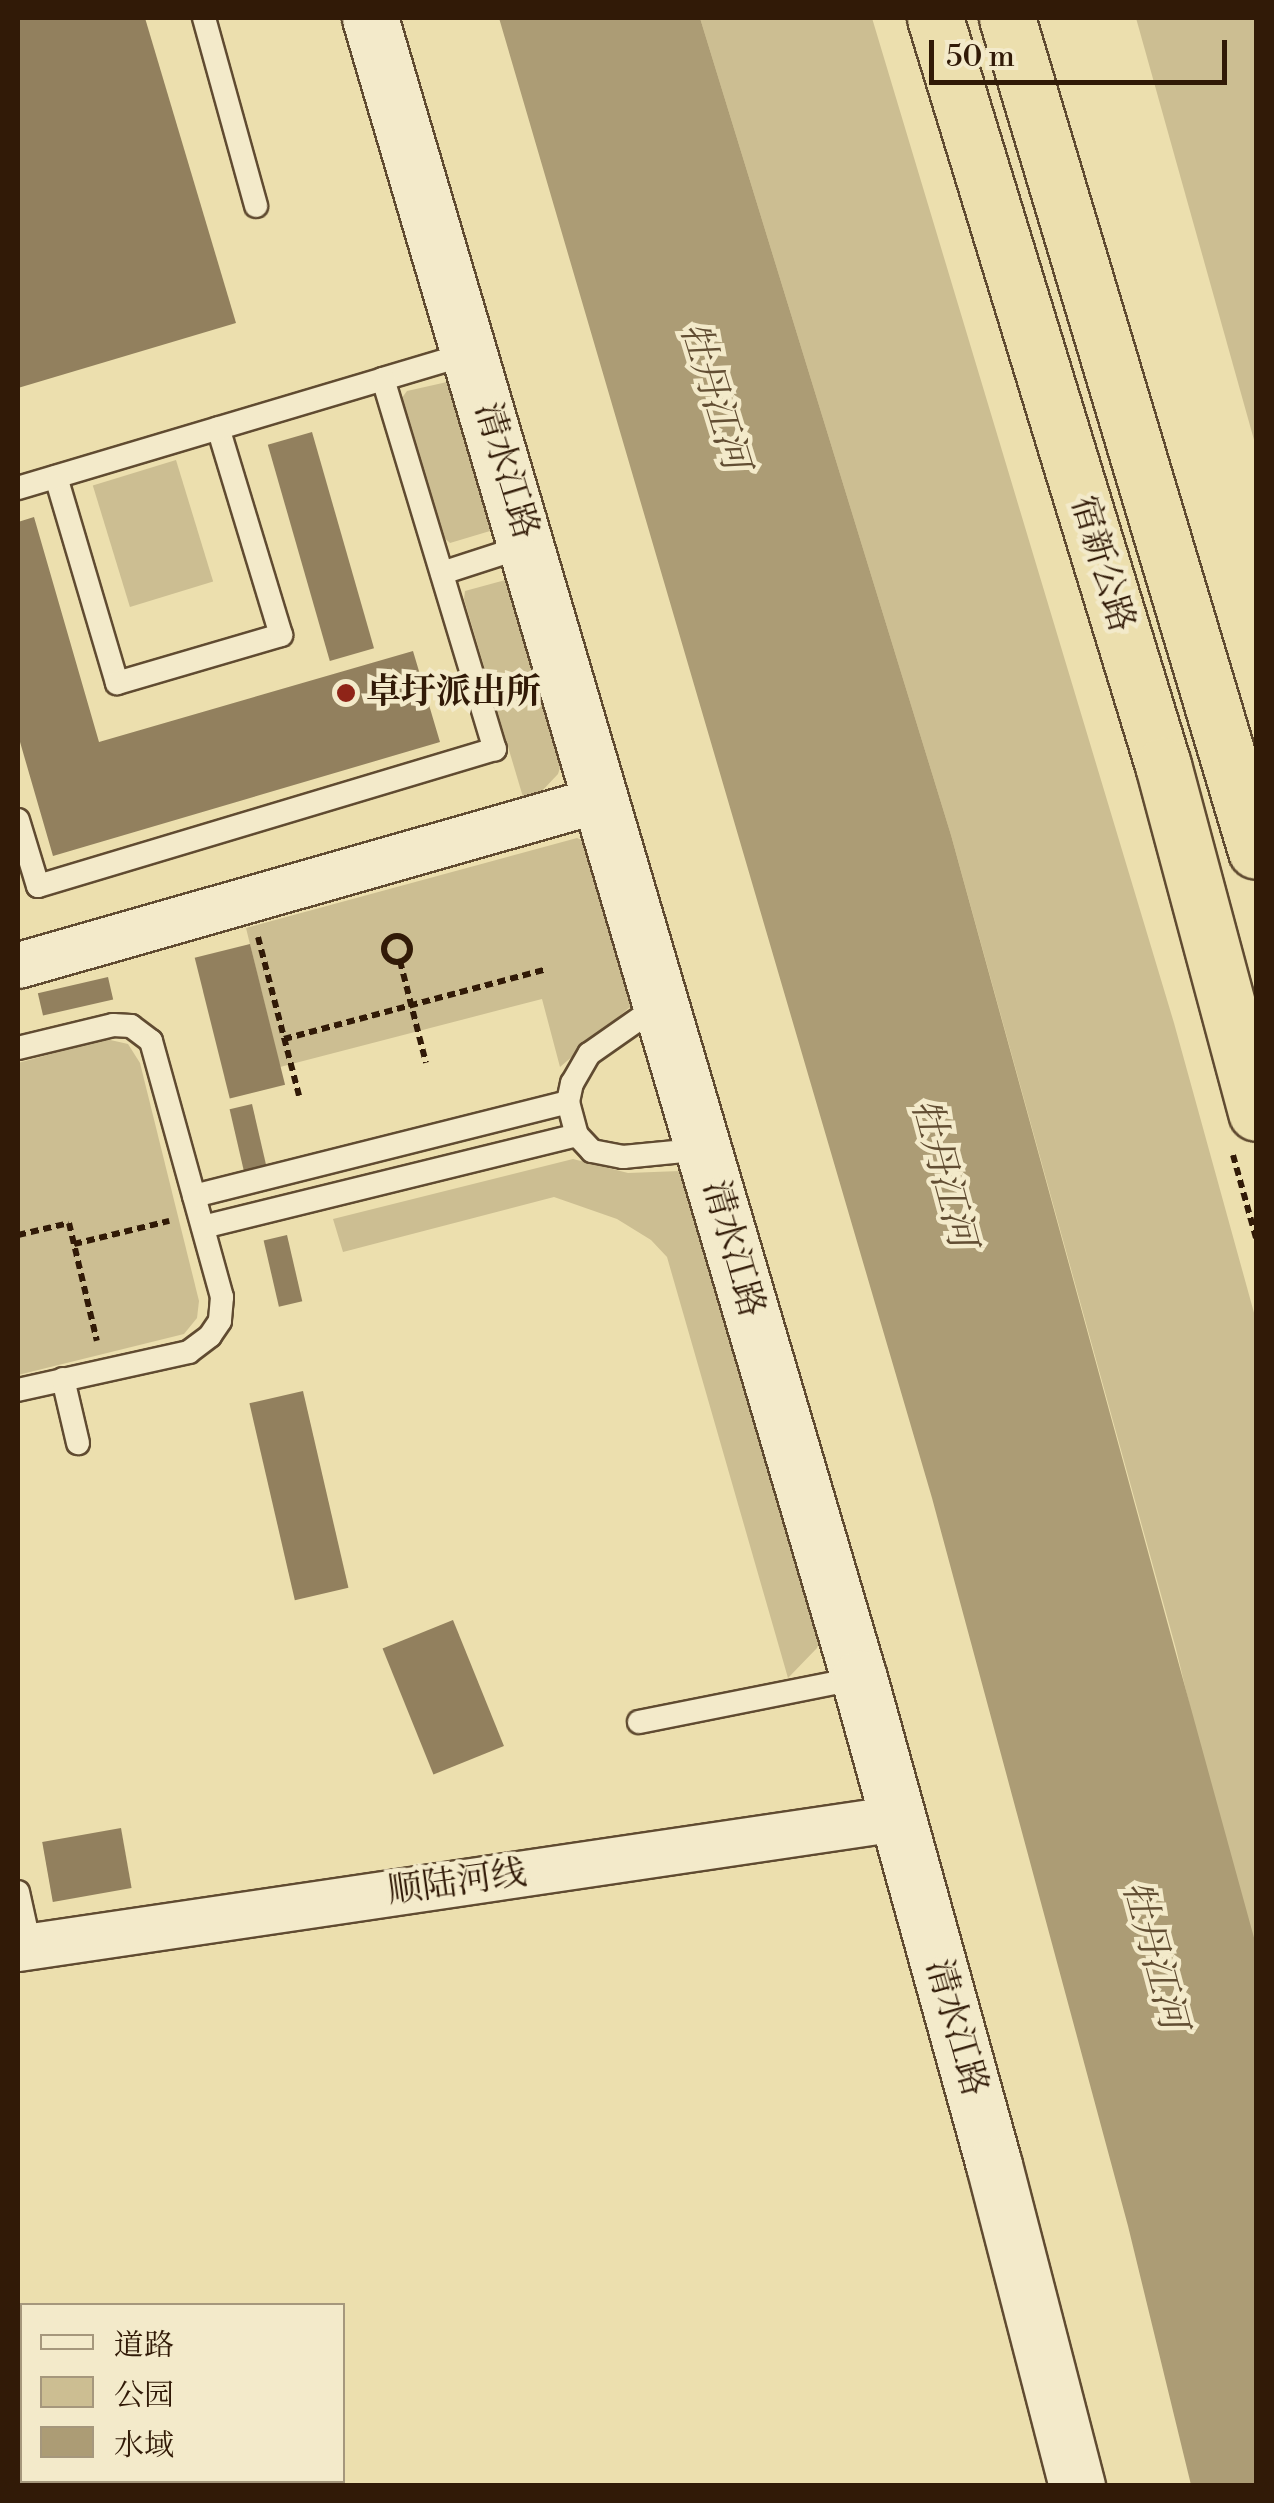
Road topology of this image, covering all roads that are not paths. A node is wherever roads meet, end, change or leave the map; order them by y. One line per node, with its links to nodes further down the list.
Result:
1 (204, 18): 5 (lane)
2 (370, 18): 6 (street, 清水江路)
3 (934, 18): 20 (highway, 宿新公路)
4 (1007, 18): 15 (highway, 宿新公路)
5 (256, 206)
6 (470, 353): 7 (lane); 11 (street, 清水江路)
7 (383, 379): 8 (lane); 12 (lane)
8 (218, 428): 9 (lane); 9 (lane)
9 (56, 477): 10 (lane)
10 (18, 488)
11 (528, 545): 12 (lane); 13 (street, 清水江路)
12 (442, 573): 14 (lane)
13 (604, 798): 16 (street); 17 (street, 清水江路)
14 (18, 820)
15 (1256, 851)
16 (18, 965)
17 (662, 1003): 19 (lane); 22 (street, 清水江路)
18 (18, 1048): 23 (lane)
19 (568, 1102): 21 (lane); 23 (lane)
20 (1256, 1113)
21 (577, 1135): 22 (lane); 23 (lane)
22 (704, 1150): 27 (street, 清水江路)
23 (199, 1212): 24 (lane)
24 (62, 1380): 25 (lane); 26 (lane)
25 (18, 1390)
26 (78, 1442)
27 (859, 1678): 28 (lane); 29 (street, 清水江路)
28 (639, 1722)
29 (898, 1818): 31 (street, 顺陆河线); 32 (street, 清水江路)
30 (18, 1892): 31 (lane)
31 (24, 1947)
32 (1077, 2486)

